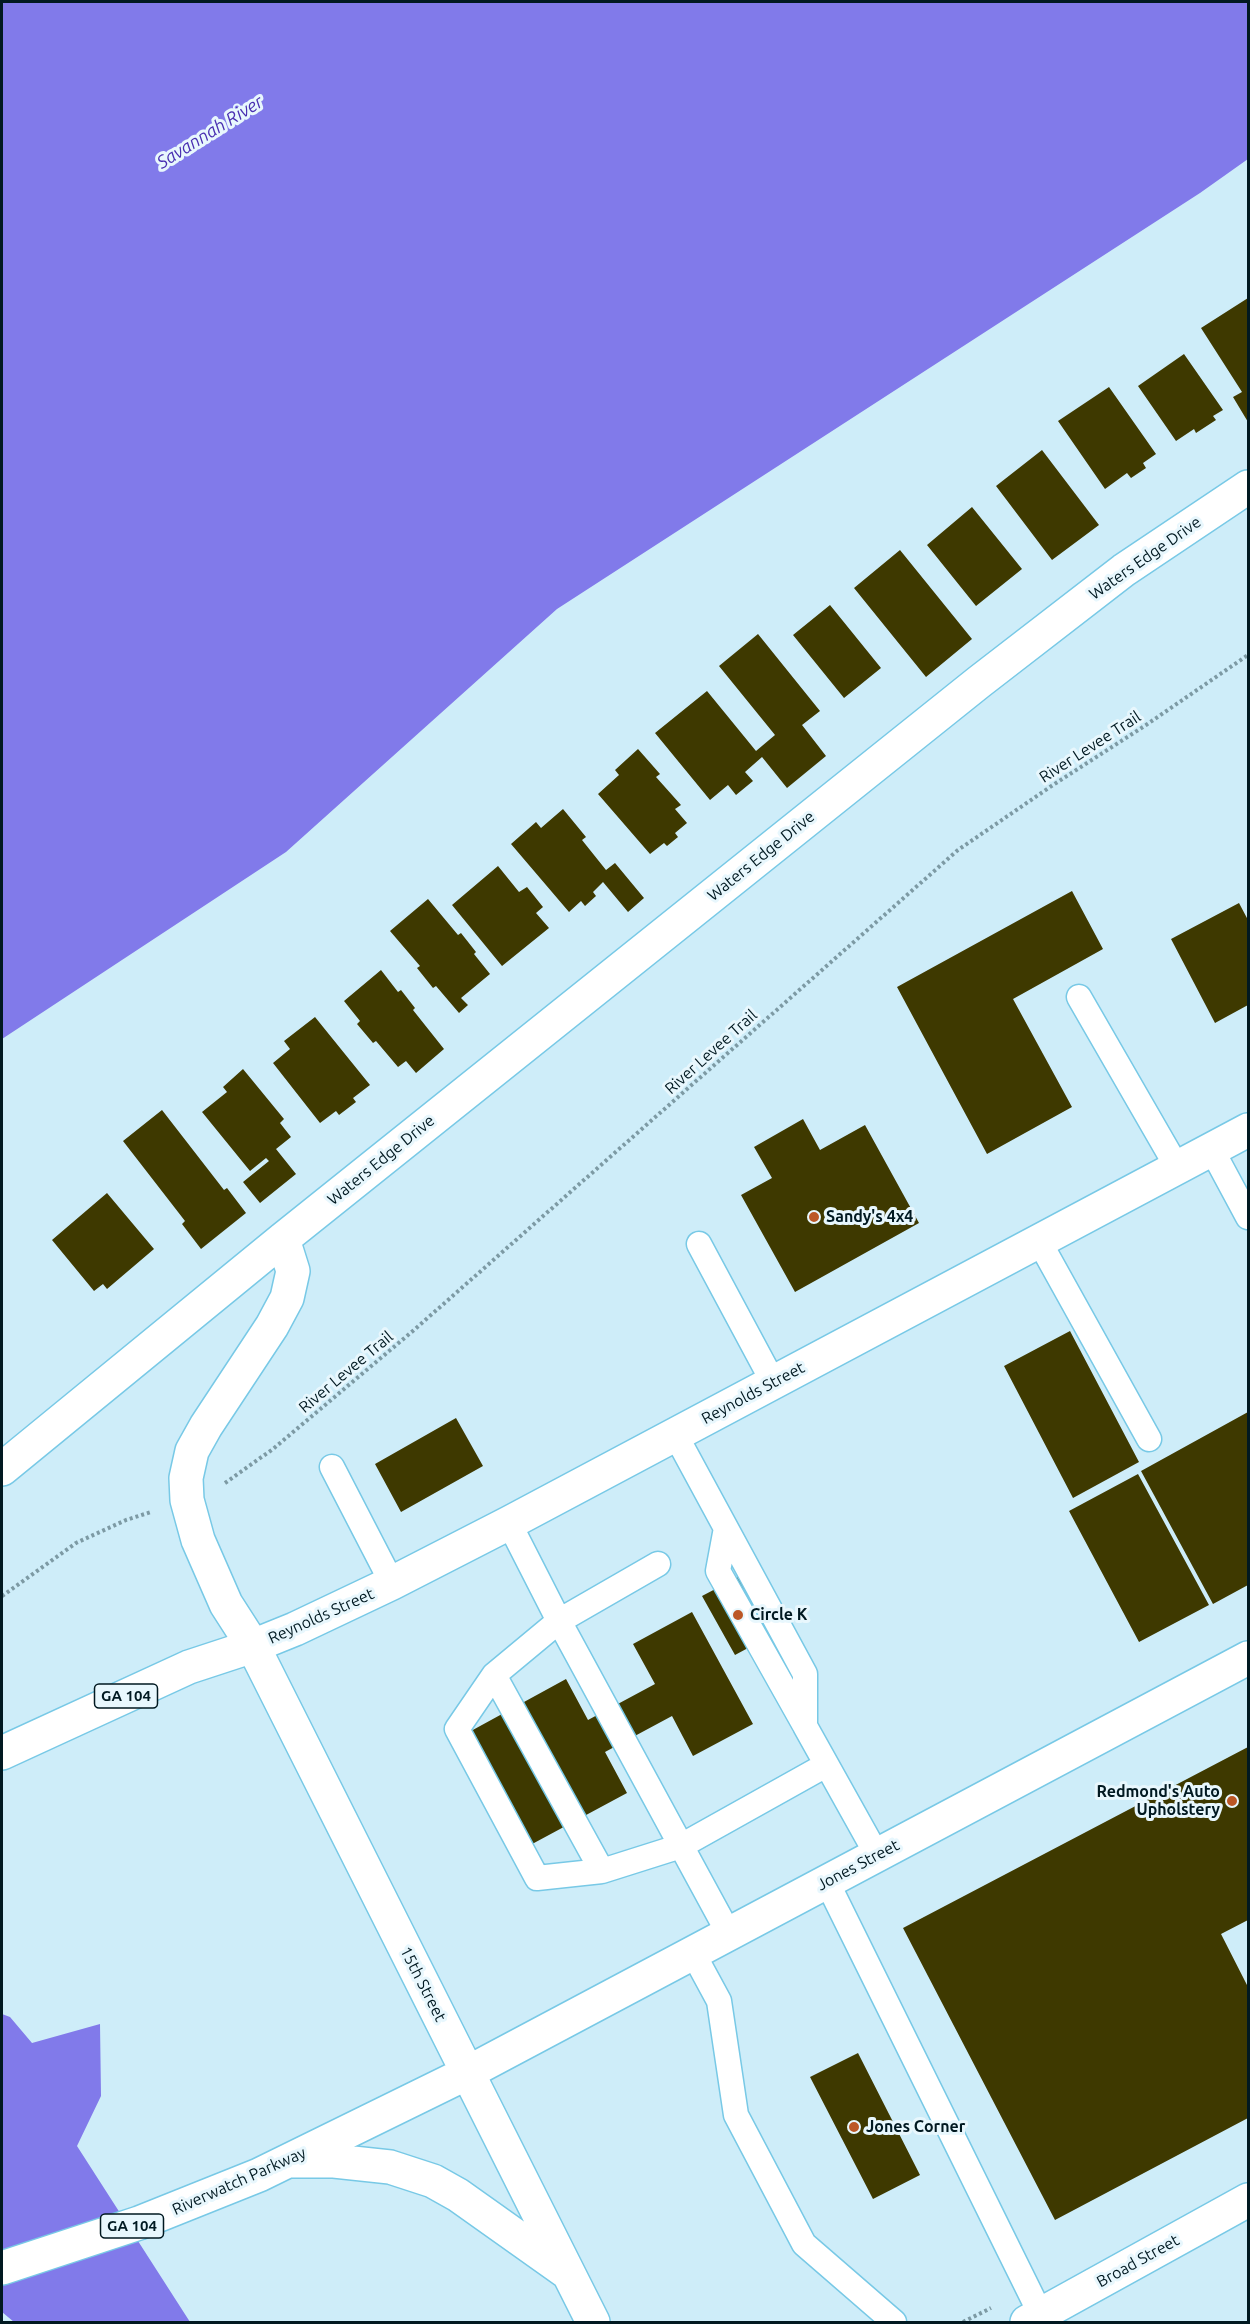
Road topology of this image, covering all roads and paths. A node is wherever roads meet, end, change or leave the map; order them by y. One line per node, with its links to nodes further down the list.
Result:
1 (1248, 487): 8 (main road, Waters Edge Drive)
2 (1248, 656): 16 (path, River Levee Trail)
3 (1079, 996): 6 (lane)
4 (1248, 1130): 5 (main road, Reynolds Street / GA 104)
5 (1212, 1150): 6 (main road, Reynolds Street / GA 104); 7 (lane)
6 (1177, 1167): 9 (main road, Reynolds Street / GA 104)
7 (1248, 1216)
8 (283, 1239): 15 (main road, Waters Edge Drive); 23 (main road)
9 (1039, 1241): 11 (main road, Reynolds Street / GA 104); 13 (lane)
10 (699, 1244): 11 (lane)
11 (773, 1382): 12 (main road, Reynolds Street / GA 104)
12 (675, 1434): 18 (main road, Reynolds Street / GA 104); 27 (lane)
13 (1149, 1439)
14 (332, 1467): 20 (lane)
15 (2, 1469)
16 (220, 1486)
17 (156, 1510): 21 (path)
18 (508, 1523): 20 (main road, Reynolds Street / GA 104); 22 (lane)
19 (658, 1564): 22 (lane)
20 (392, 1583): 23 (main road, Reynolds Street / GA 104)
21 (2, 1596)
22 (559, 1621): 25 (lane); 28 (lane)
23 (253, 1646): 26 (main road, GA 104); 34 (main road, 15th Street)
24 (1248, 1658): 29 (main road, Jones Street / GA 104)
25 (494, 1675): 30 (lane); 30 (lane)
26 (2, 1753)
27 (826, 1765): 28 (lane); 29 (lane)
28 (681, 1846): 30 (lane); 32 (lane)
29 (877, 1856): 31 (main road, Jones Street / GA 104)
30 (602, 1870)
31 (827, 1882): 32 (main road, Jones Street / GA 104); 39 (lane)
32 (729, 1934): 33 (main road, Jones Street / GA 104)
33 (693, 1953): 34 (main road, Jones Street / GA 104); 41 (lane)
34 (467, 2073): 35 (main road, Riverwatch Parkway / GA 104); 38 (main road, 15th Street)
35 (272, 2168): 37 (main road, Riverwatch Parkway / GA 104); 38 (main road)
36 (1248, 2200): 39 (main road, Broad Street)
37 (2, 2268)
38 (569, 2274): 40 (main road, 15th Street)
39 (1034, 2319)
40 (593, 2322)
41 (894, 2322)

